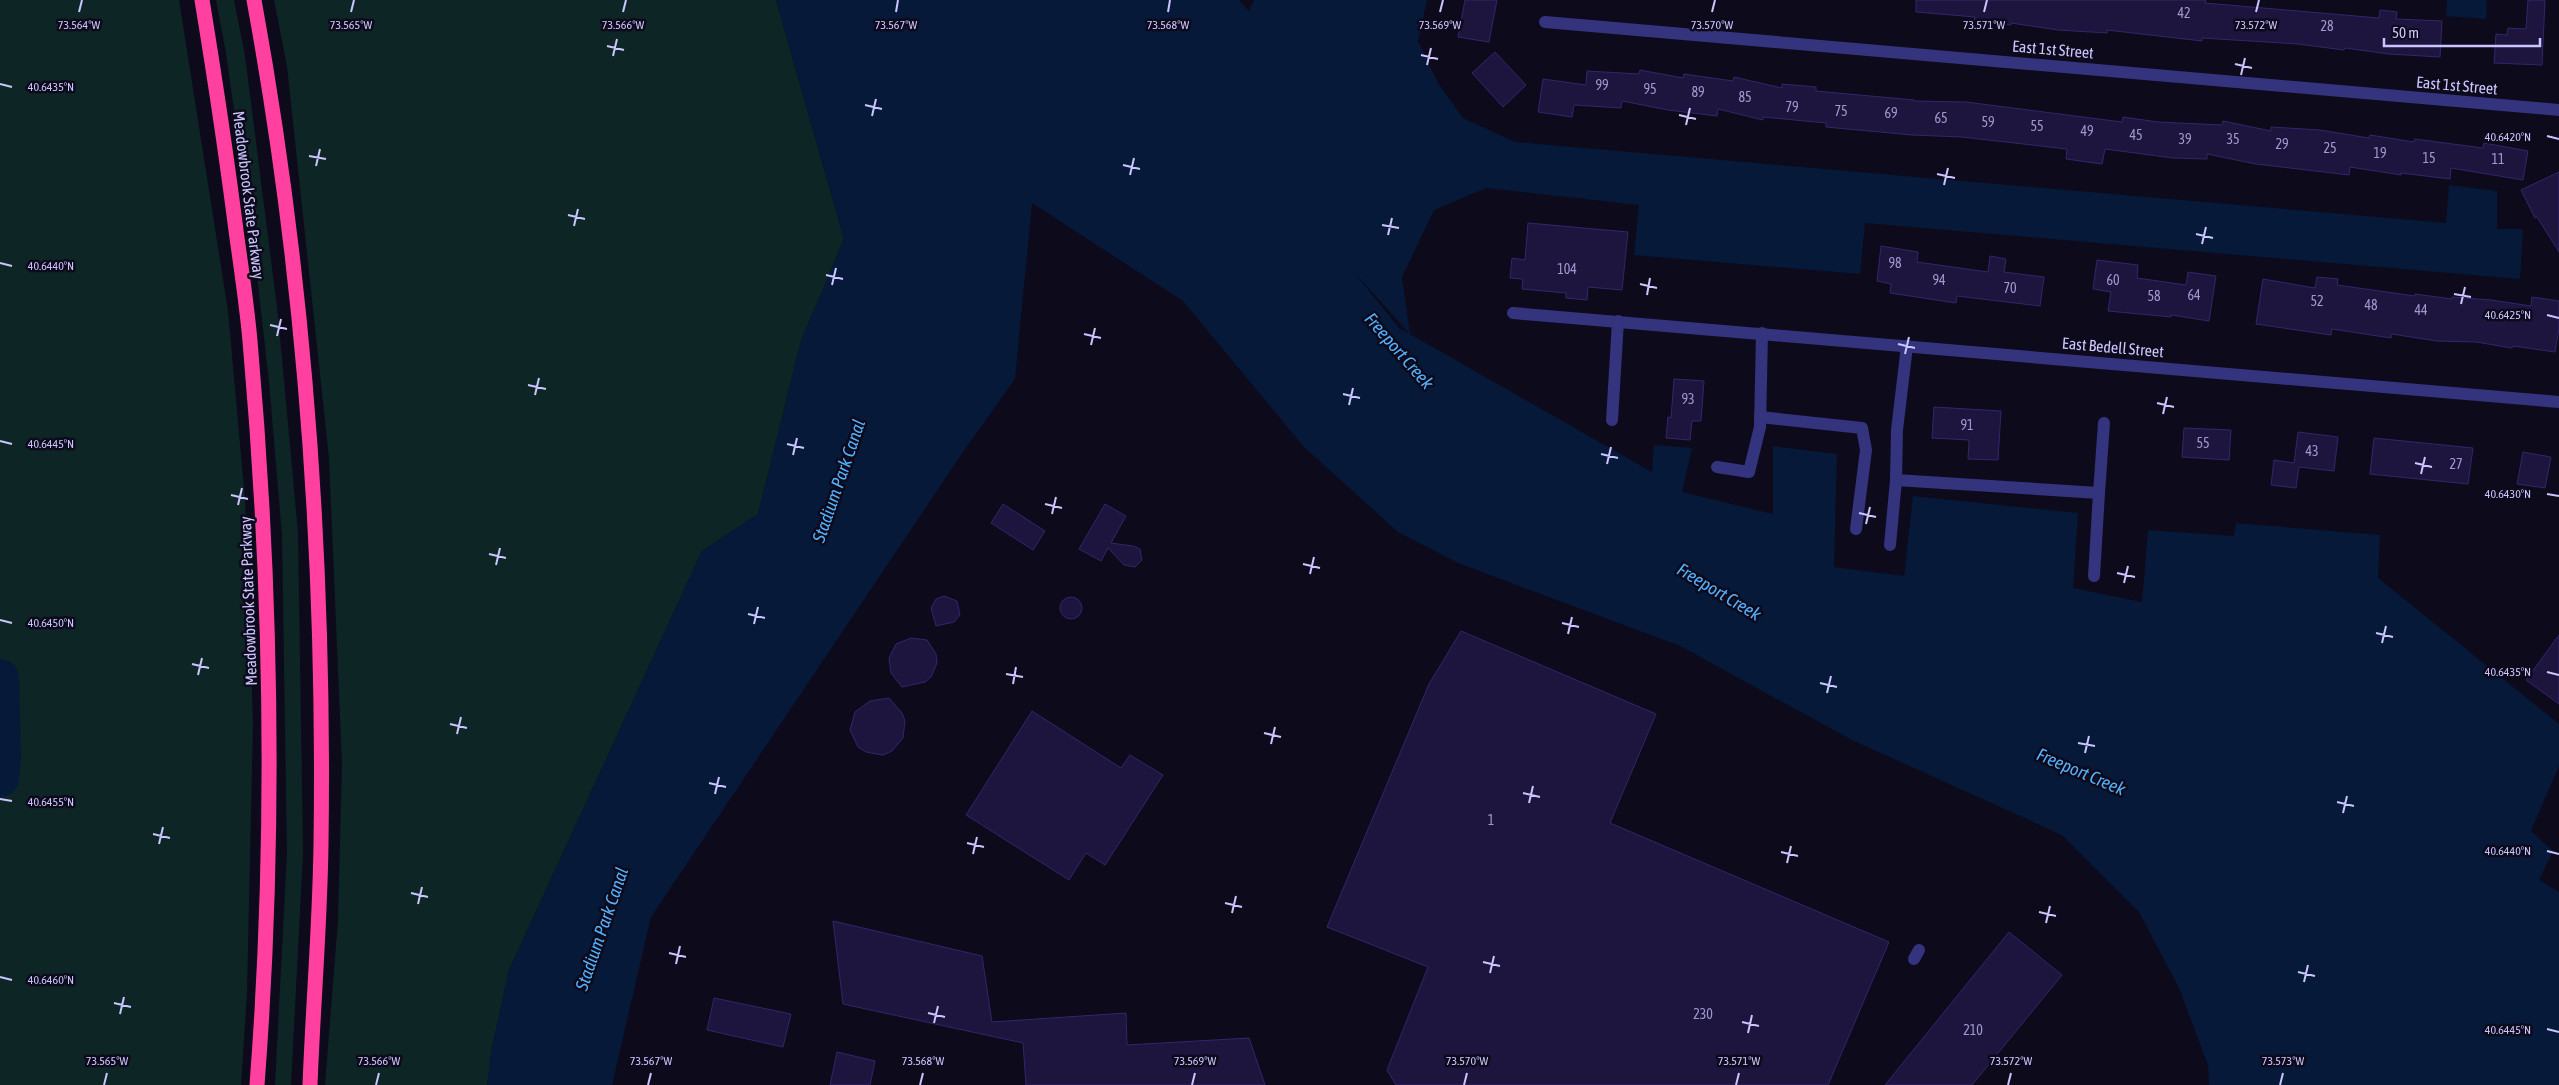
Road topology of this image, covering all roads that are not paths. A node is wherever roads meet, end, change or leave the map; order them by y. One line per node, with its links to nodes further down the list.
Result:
1 (202, 0): 19 (highway, Meadowbrook State Parkway)
2 (254, 0): 20 (highway, Meadowbrook State Parkway)
3 (1545, 22): 4 (street, East 1st Street)
4 (2559, 110)
5 (1513, 313): 6 (street, East Bedell Street)
6 (1618, 321): 7 (street, East Bedell Street); 11 (street)
7 (1762, 333): 8 (street, East Bedell Street); 10 (street)
8 (1907, 346): 9 (street, East Bedell Street); 14 (street)
9 (2559, 402)
10 (1760, 417): 13 (street); 16 (street)
11 (1612, 420)
12 (2104, 424): 15 (street)
13 (1717, 467)
14 (1896, 480): 15 (street); 17 (street)
15 (2099, 493): 18 (street)
16 (1856, 529)
17 (1890, 545)
18 (2094, 576)
19 (257, 1085)
20 (310, 1085)

